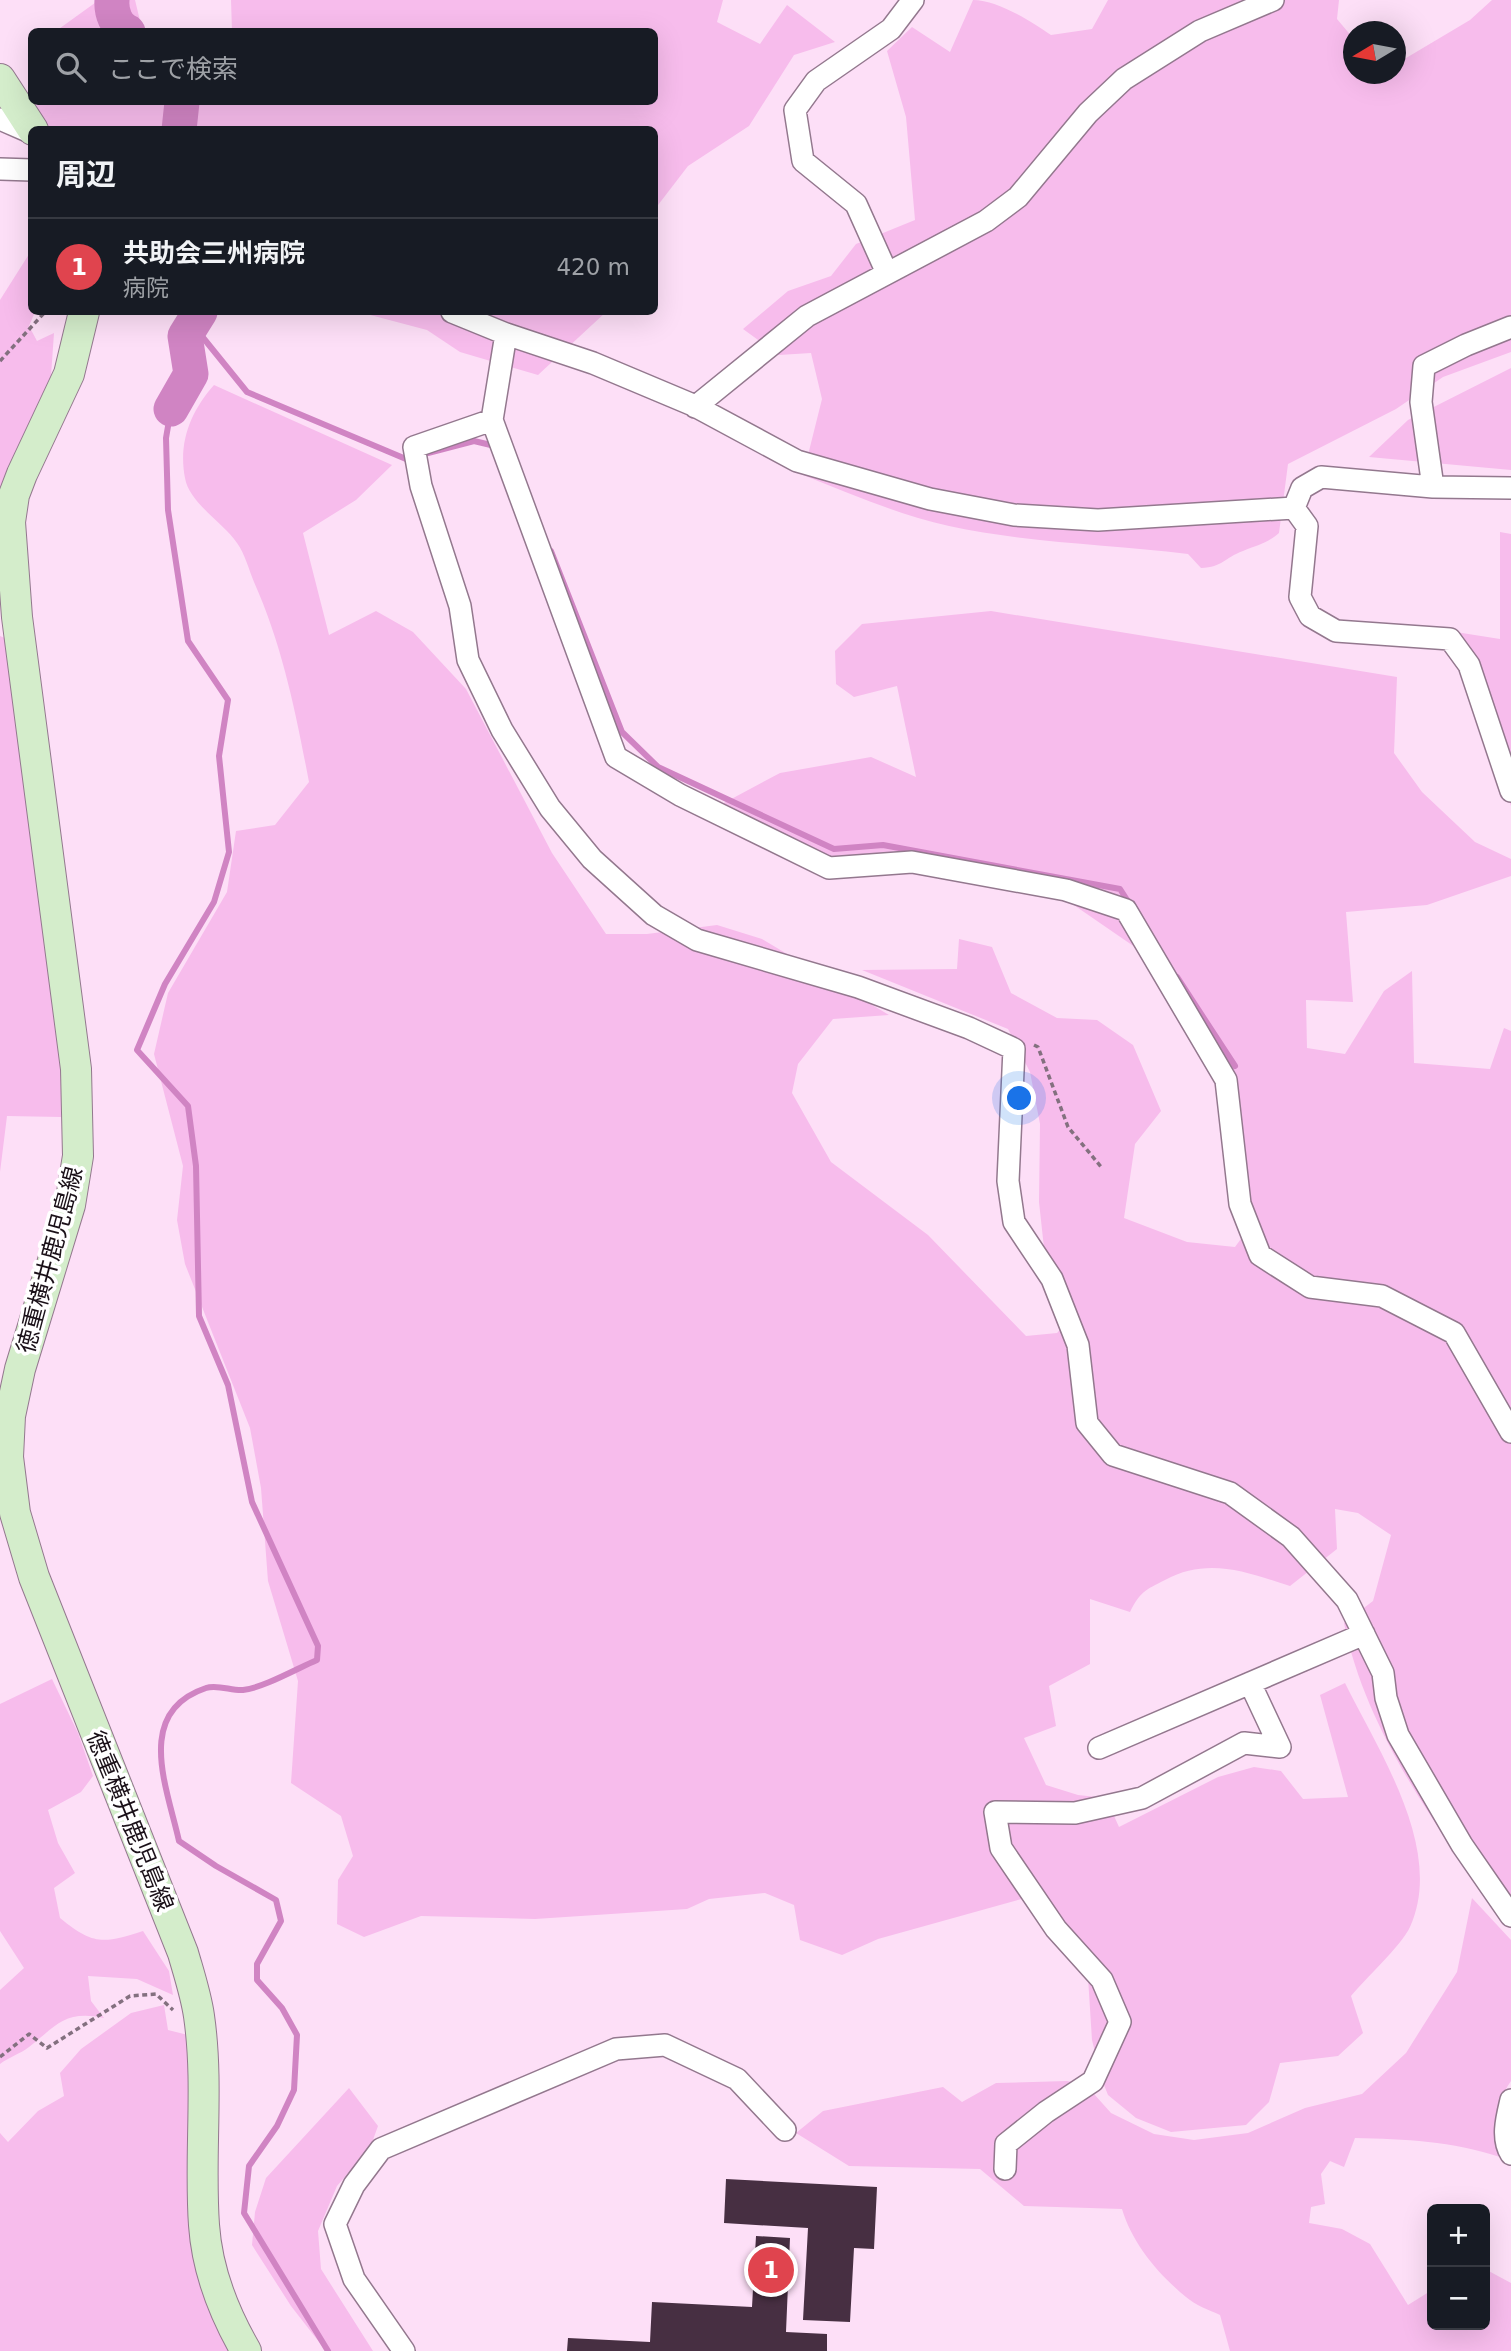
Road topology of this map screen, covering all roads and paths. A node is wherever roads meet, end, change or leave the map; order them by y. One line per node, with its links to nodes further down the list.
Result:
1 (914, 0): 9 (street)
2 (1273, 0): 9 (street)
3 (0, 79): 5 (main road)
4 (0, 119): 6 (street)
5 (29, 126)
6 (28, 130)
7 (0, 169): 8 (street)
8 (28, 170)
9 (887, 273): 16 (street)
10 (41, 315): 15 (path)
11 (86, 315): 35 (main road, 徳重横井鹿児島線)
12 (459, 315): 14 (street)
13 (1511, 327): 18 (street)
14 (506, 334): 16 (street); 17 (street)
15 (0, 361)
16 (695, 407): 20 (street)
17 (492, 420): 24 (street); 25 (street)
18 (1433, 487): 19 (street); 20 (street)
19 (1511, 488)
20 (1294, 508): 21 (street)
21 (1511, 791)
22 (1029, 1042): 23 (path)
23 (1102, 1168)
24 (1511, 1432)
25 (1364, 1634): 26 (street); 28 (street)
26 (1250, 1683): 27 (street); 34 (street)
27 (1099, 1748)
28 (1511, 1916)
29 (174, 2011): 30 (path)
30 (0, 2057)
31 (1511, 2100): 33 (street)
32 (785, 2130): 36 (street)
33 (1511, 2154)
34 (1005, 2169)
35 (246, 2351)
36 (404, 2351)

